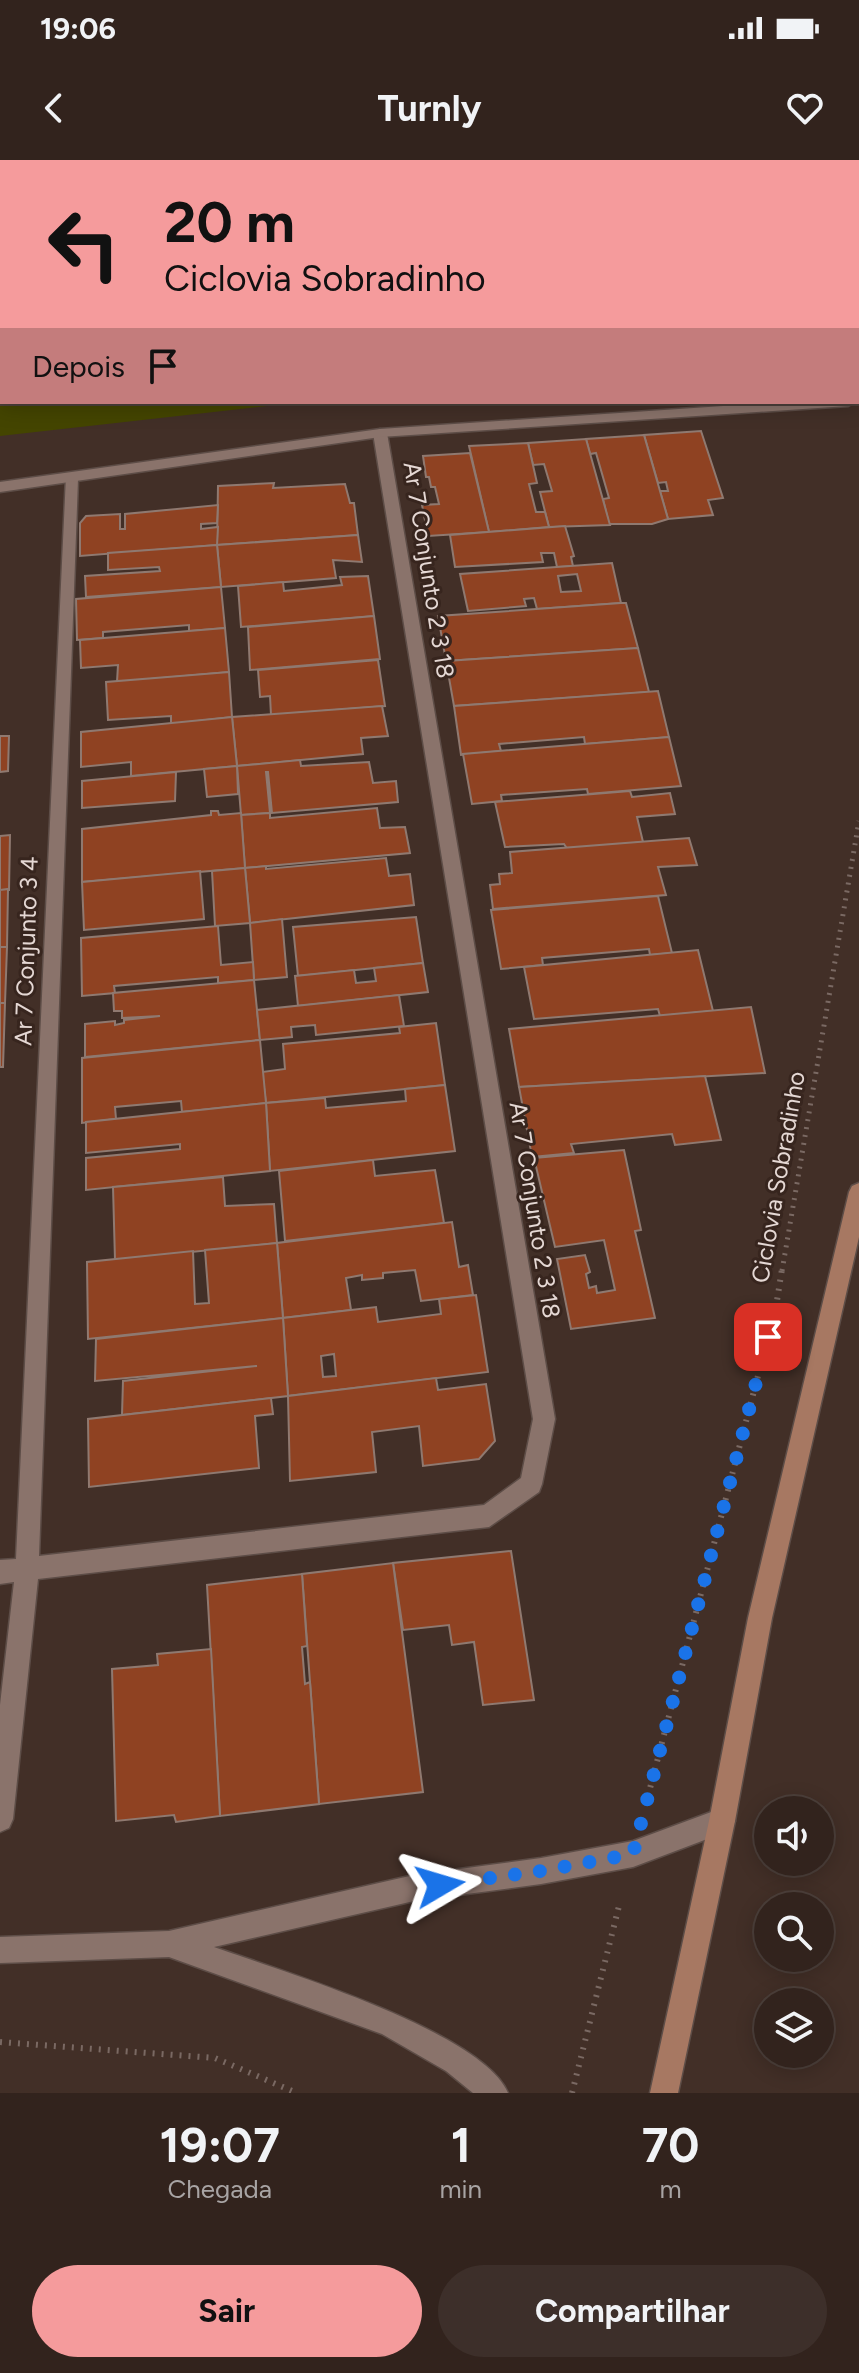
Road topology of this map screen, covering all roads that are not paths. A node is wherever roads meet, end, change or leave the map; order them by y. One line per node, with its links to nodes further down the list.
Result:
1 (818, 404): 2 (street)
2 (380, 433): 3 (street); 6 (street, Ar 7 Conjunto 2 3 18)
3 (71, 479): 4 (street); 6 (street, Ar 7 Conjunto 3 4)
4 (0, 487)
5 (859, 1192): 9 (main road)
6 (27, 1569): 7 (street, Ar 7 Conjunto 2 3 18); 8 (street, Ar 7 Conjunto 3 4)
7 (0, 1572)
8 (0, 1819)
9 (722, 1821): 10 (street); 13 (main road)
10 (169, 1944): 11 (street); 12 (street)
11 (0, 1950)
12 (494, 2093)
13 (664, 2093)

